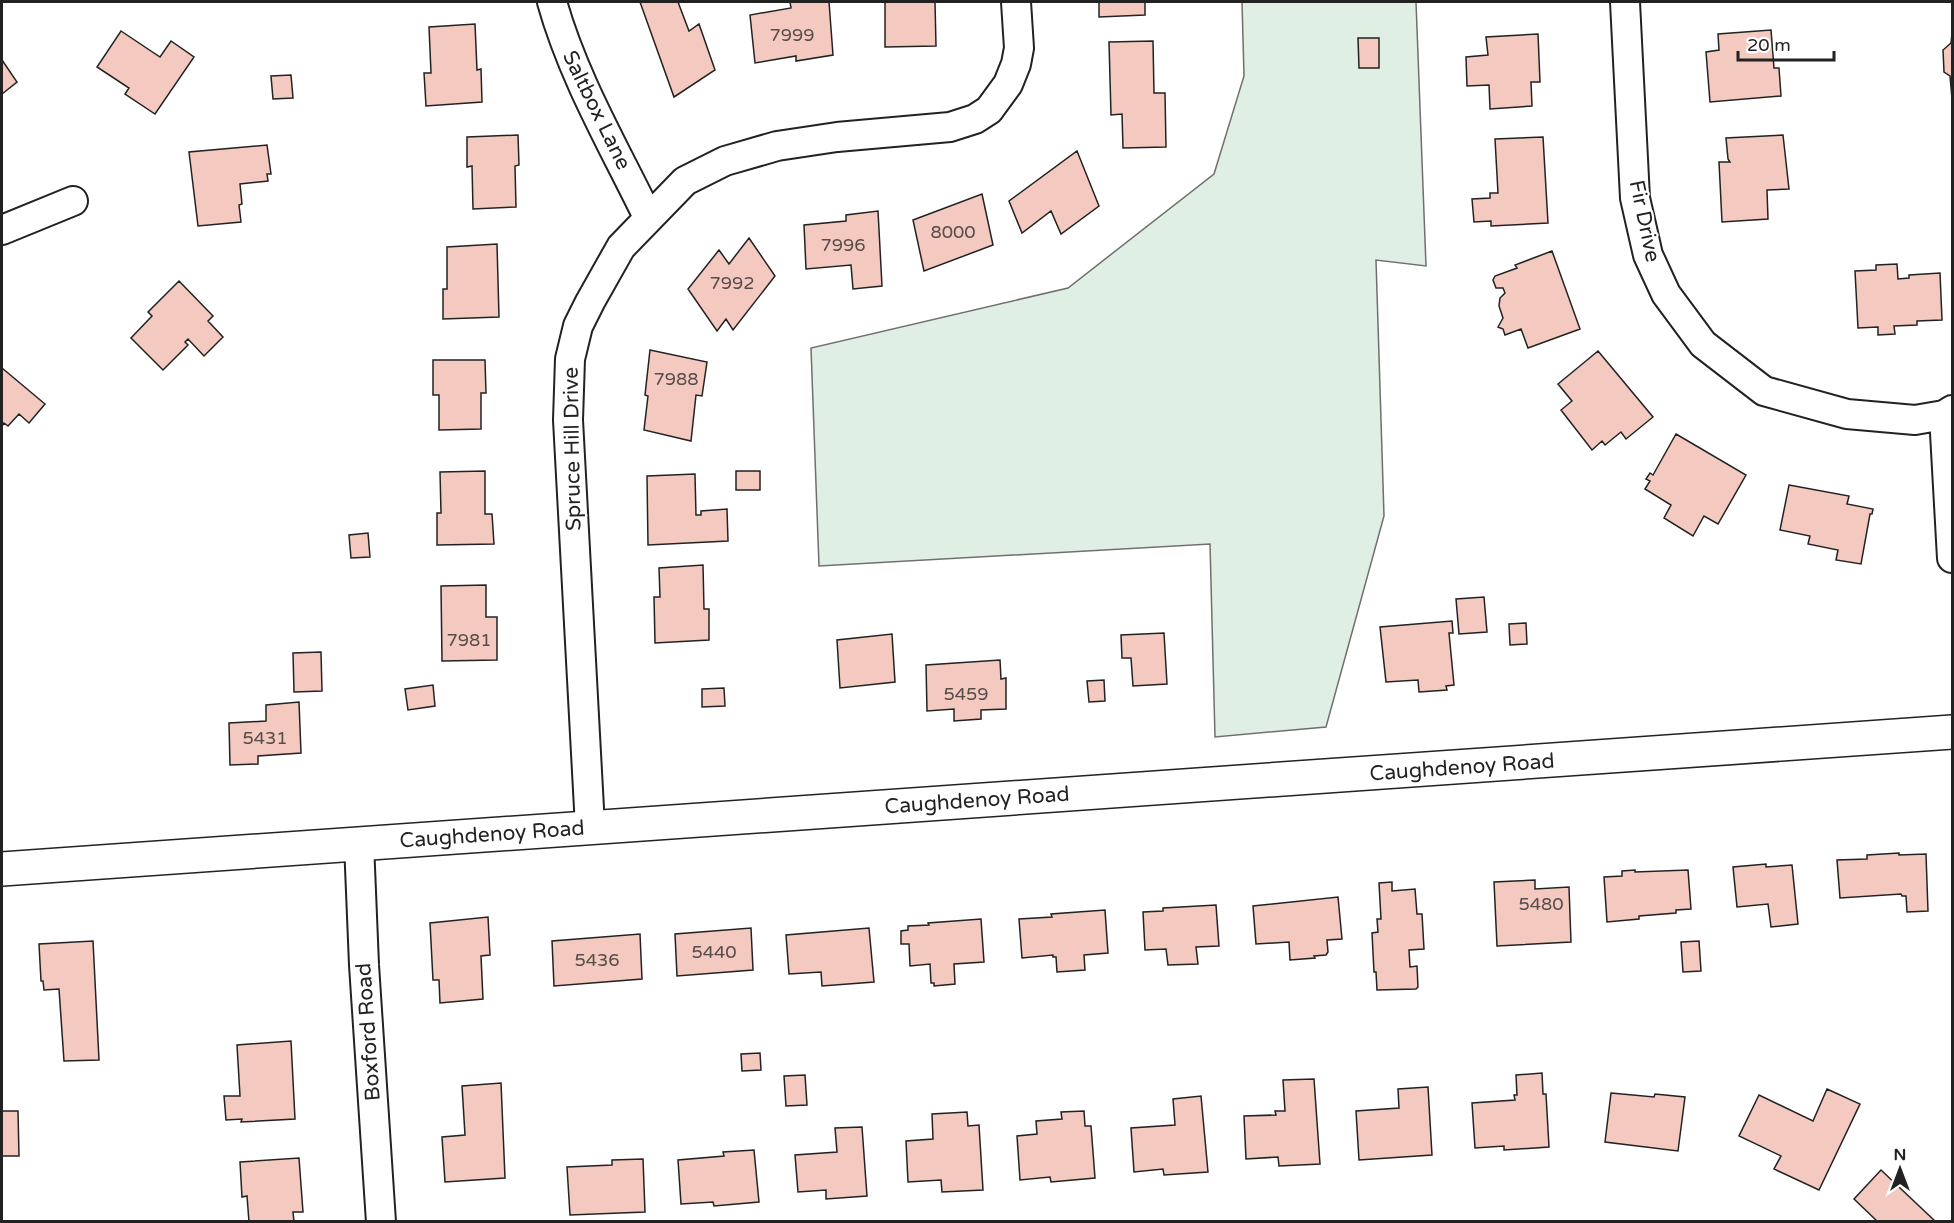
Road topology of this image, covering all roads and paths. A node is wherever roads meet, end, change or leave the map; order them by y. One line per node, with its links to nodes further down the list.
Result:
1 (552, 2): 5 (street, Saltbox Lane)
2 (1016, 2): 5 (street, Spruce Hill Drive)
3 (1625, 2): 7 (street, Fir Drive)
4 (73, 201): 6 (street)
5 (648, 217): 10 (street, Spruce Hill Drive)
6 (2, 230)
7 (1948, 412): 8 (street)
8 (1953, 558)
9 (1953, 732): 10 (street, Caughdenoy Road)
10 (590, 827): 11 (street, Caughdenoy Road)
11 (359, 843): 12 (street, Caughdenoy Road); 13 (street, Boxford Road)
12 (2, 869)
13 (381, 1221)

